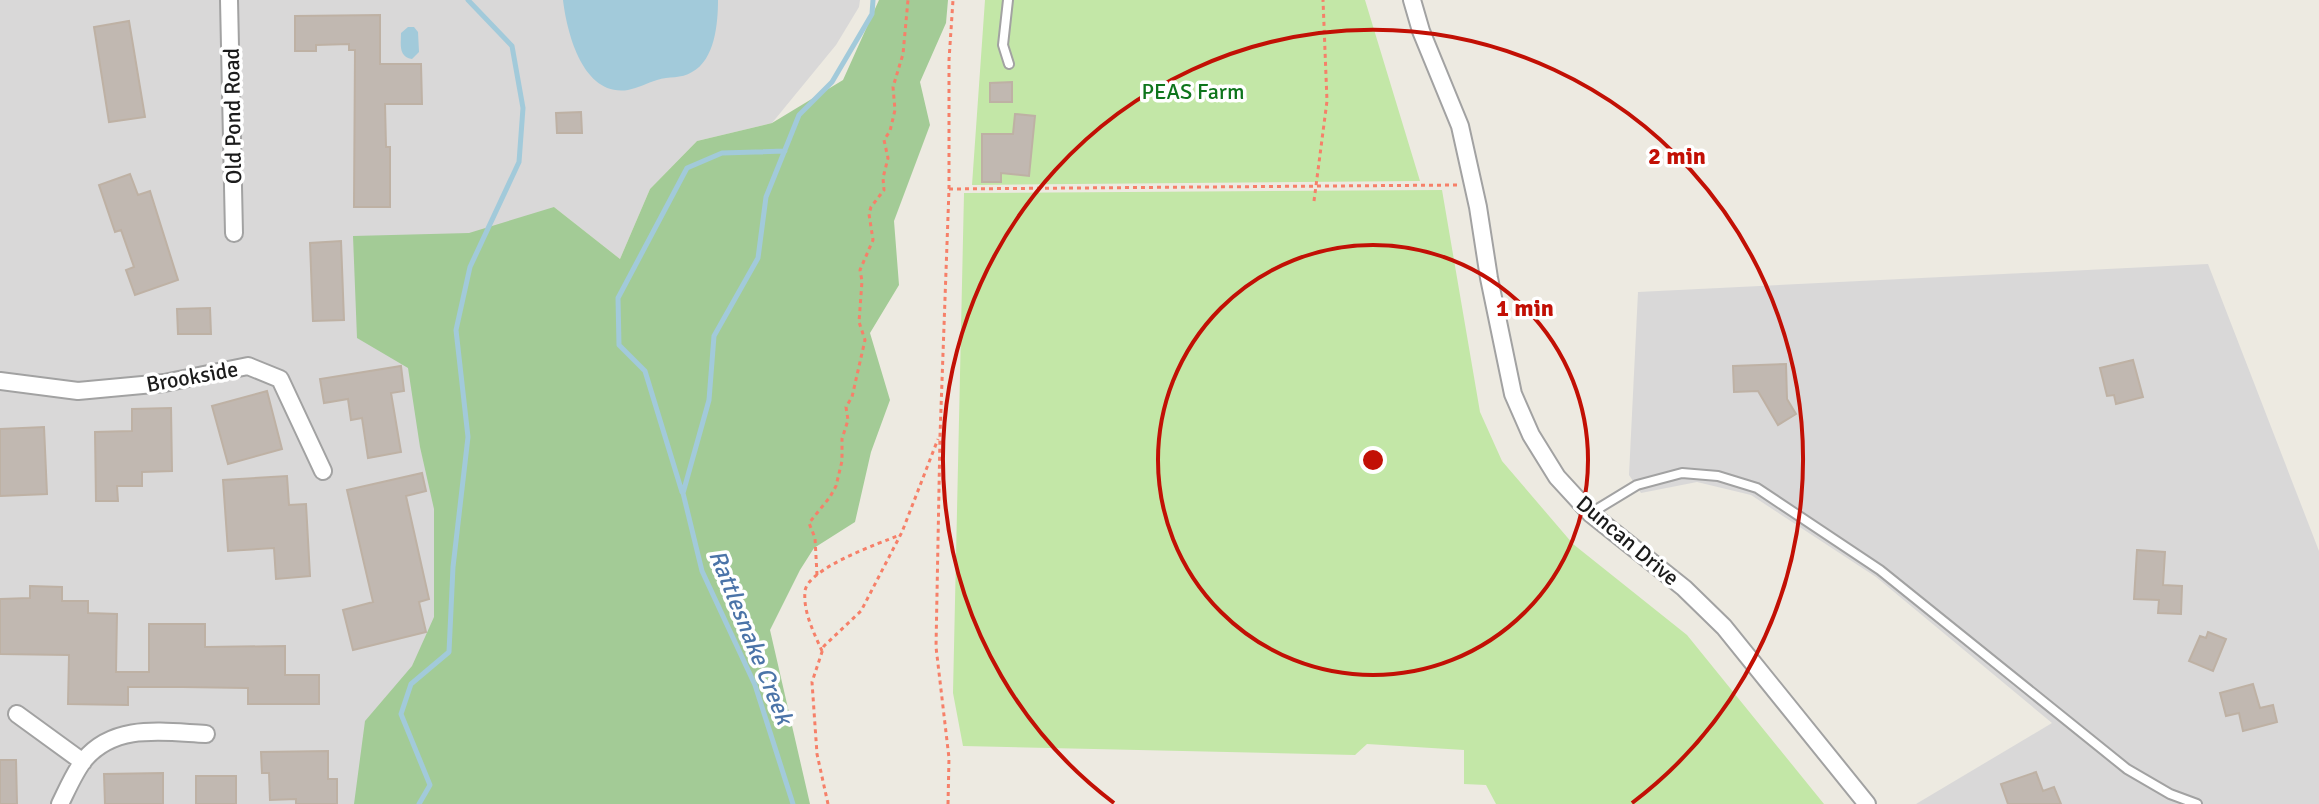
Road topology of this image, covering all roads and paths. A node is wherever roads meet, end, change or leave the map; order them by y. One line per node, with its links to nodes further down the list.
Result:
1 (229, 0): 12 (street, Old Pond Road)
2 (908, 0): 18 (path)
3 (953, 0): 10 (path)
4 (1008, 0): 7 (lane)
5 (1323, 0): 9 (path)
6 (1412, 0): 8 (street, Duncan Drive)
7 (1009, 64)
8 (1473, 185): 9 (path); 16 (street, Duncan Drive)
9 (1315, 186): 10 (path); 11 (path)
10 (949, 189): 14 (path)
11 (1314, 201)
12 (234, 233)
13 (0, 381): 15 (street, Brookside)
14 (940, 436): 17 (path); 25 (path)
15 (323, 471)
16 (1591, 514): 26 (street, Duncan Drive); 27 (lane)
17 (900, 535): 18 (path); 19 (path)
18 (817, 575): 19 (path)
19 (822, 651): 24 (path)
20 (17, 714): 22 (street)
21 (206, 734): 22 (street)
22 (83, 762): 23 (street)
23 (60, 804)
24 (828, 804)
25 (948, 804)
26 (1867, 804)
27 (2197, 804)

